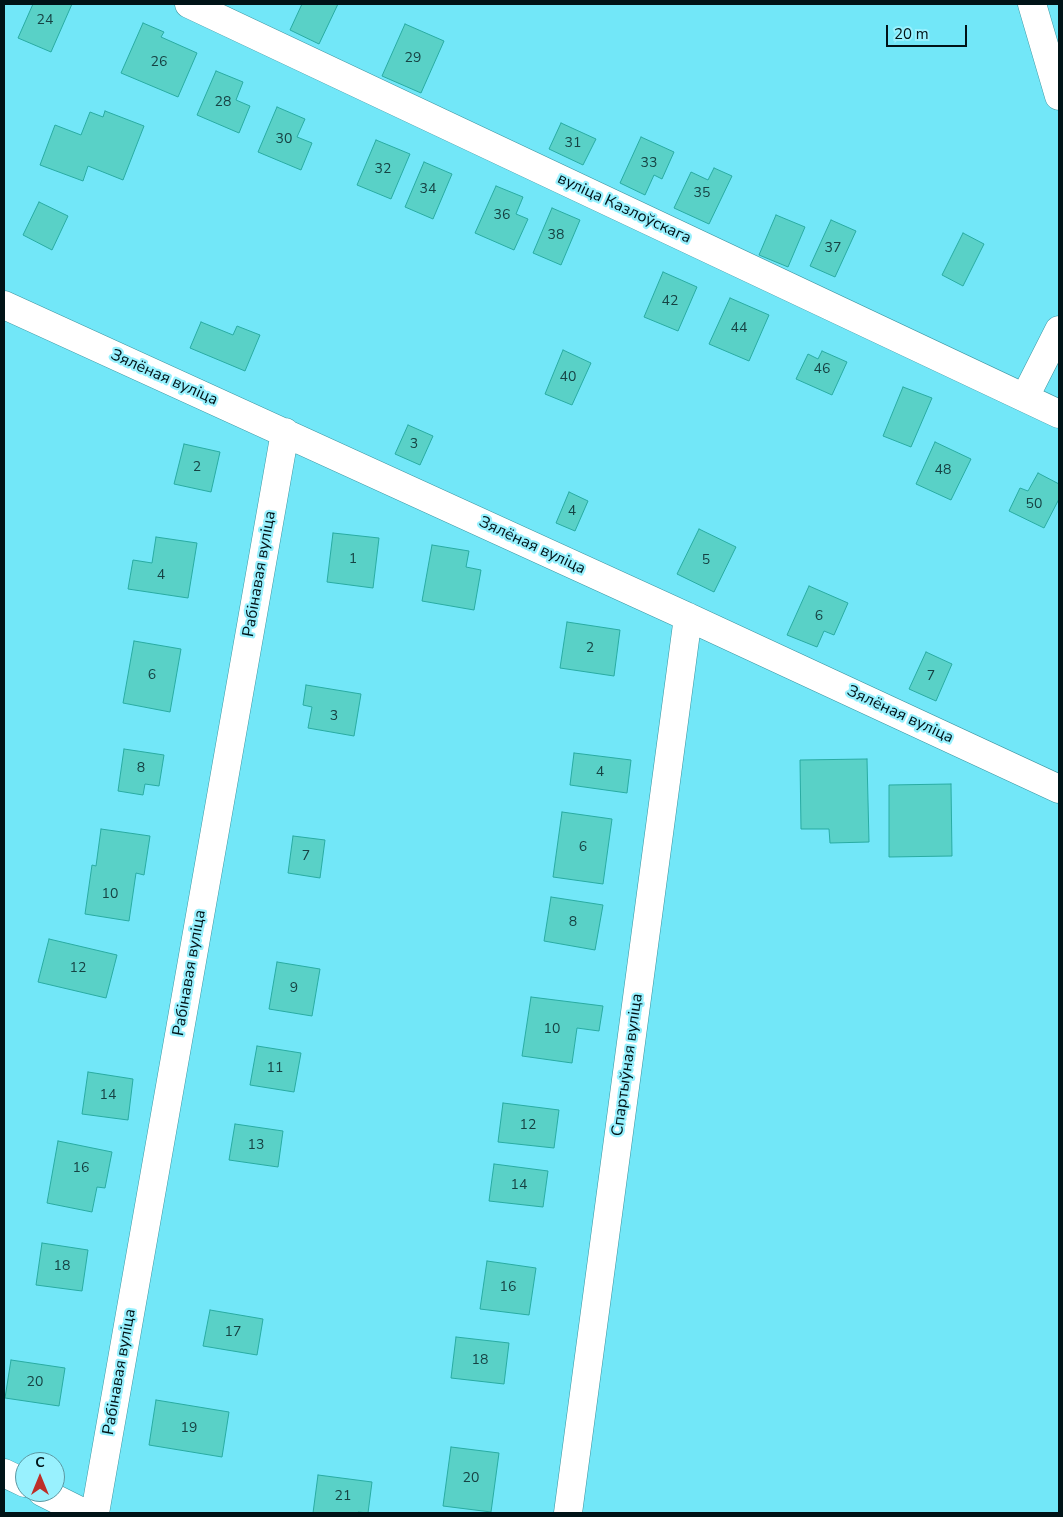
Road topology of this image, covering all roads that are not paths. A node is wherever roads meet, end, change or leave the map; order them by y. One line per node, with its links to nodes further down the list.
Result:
1 (189, 4): 6 (street, вуліца Казлоўскага)
2 (1032, 4): 3 (street)
3 (1059, 96)
4 (4, 306): 8 (street, Зялёная вуліца)
5 (1059, 330): 6 (street)
6 (1025, 397): 7 (street, вуліца Казлоўскага)
7 (1059, 414)
8 (284, 432): 9 (street, Зялёная вуліца); 13 (street, Рабінавая вуліца)
9 (688, 617): 10 (street, Зялёная вуліца); 14 (street, Спартыўная вуліца)
10 (1059, 789)
11 (62, 1502): 12 (street)
12 (84, 1513)
13 (95, 1513)
14 (568, 1513)

